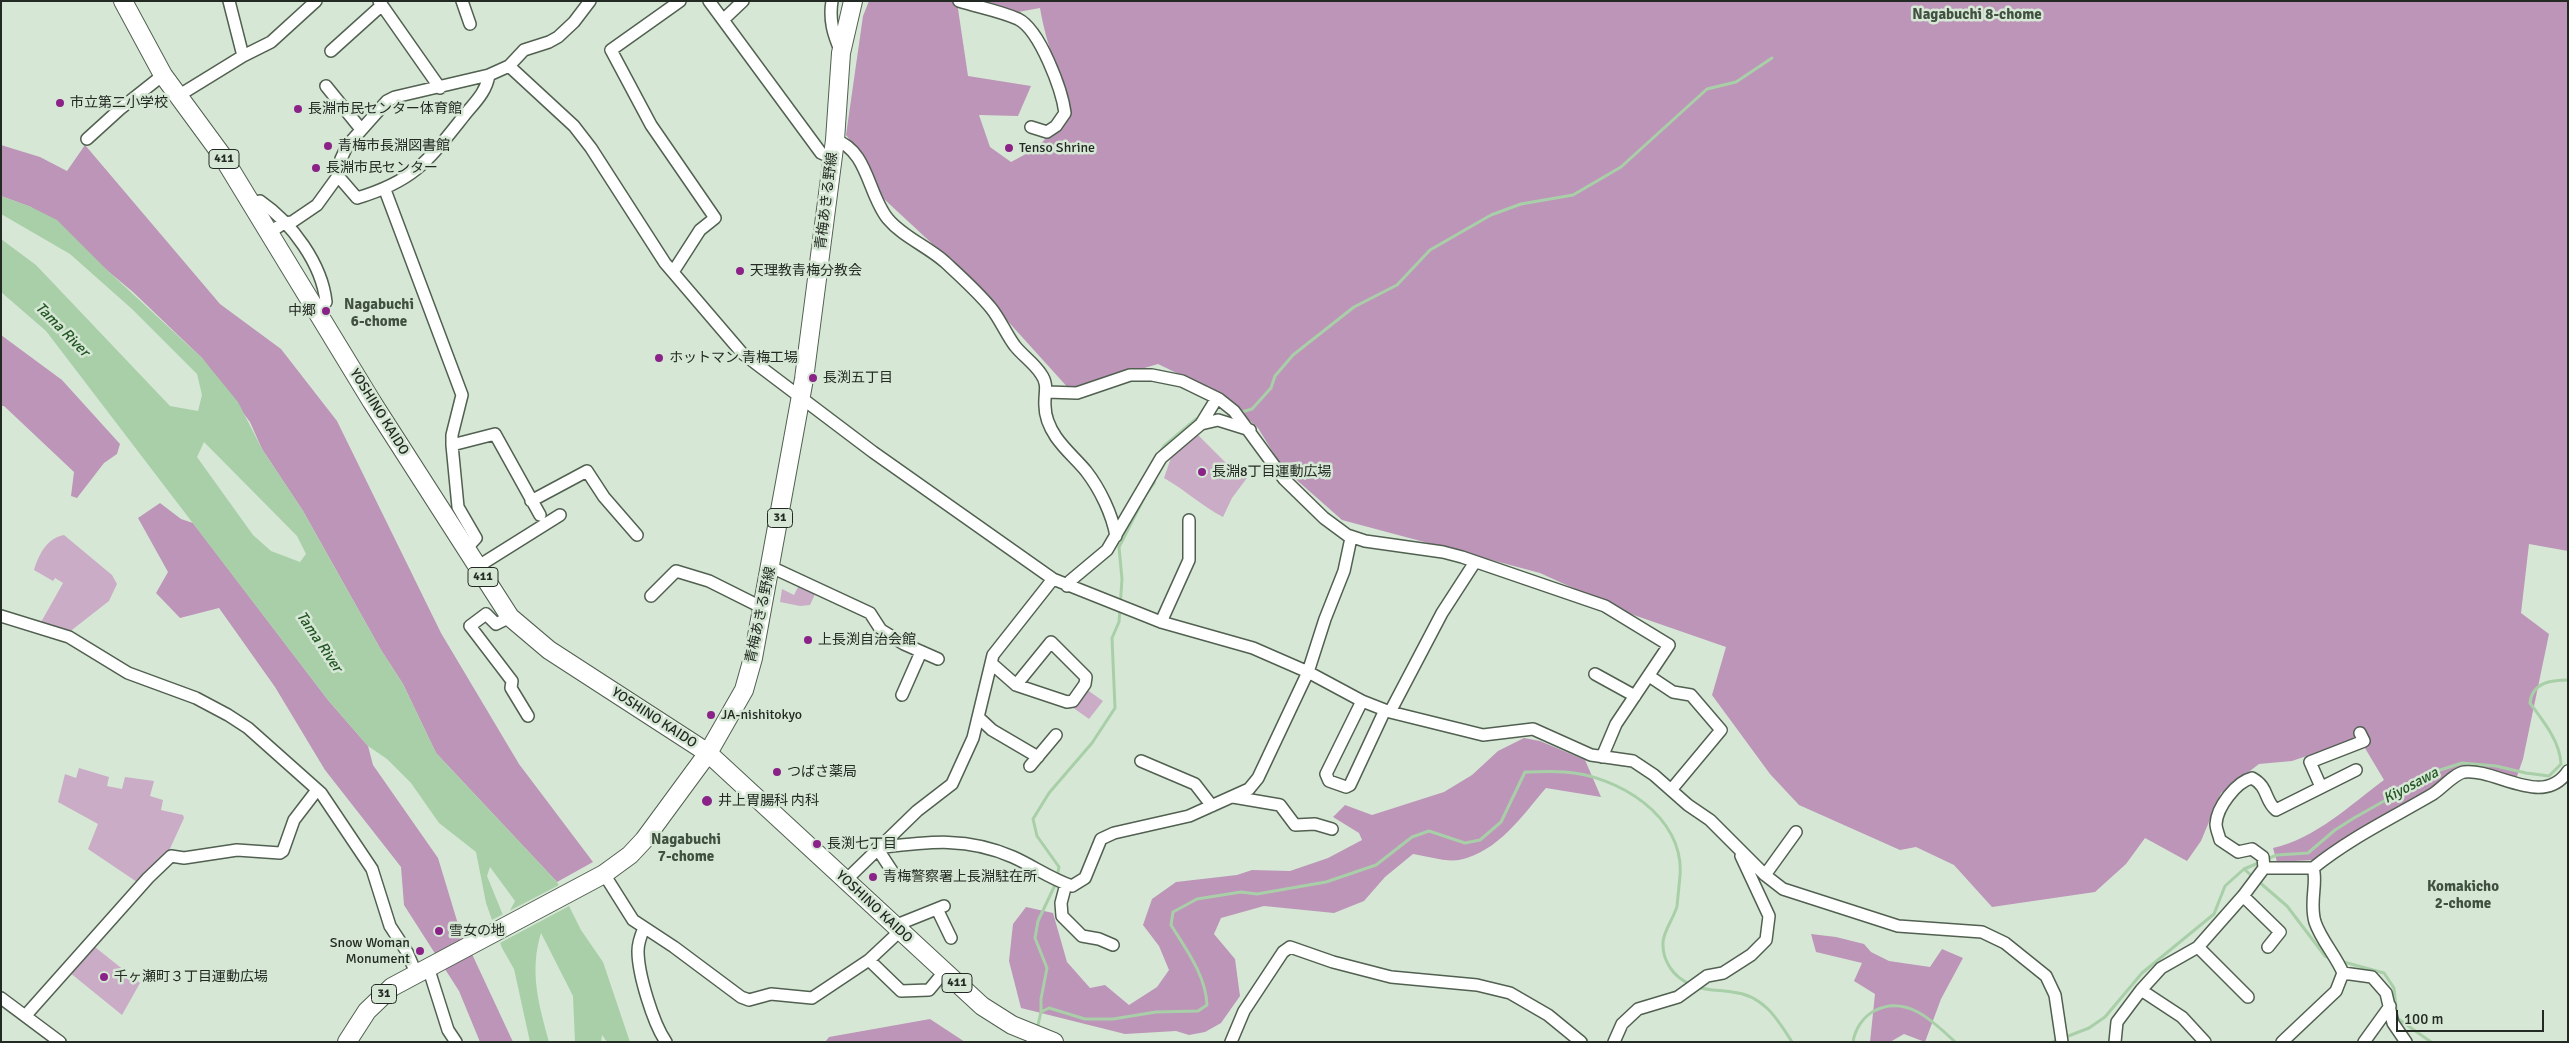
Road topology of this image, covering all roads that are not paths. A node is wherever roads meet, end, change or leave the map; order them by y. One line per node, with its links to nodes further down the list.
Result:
1 (123, 1): 19 (main road, YOSHINO KAIDO / 411)
2 (229, 1): 17 (street)
3 (316, 1): 17 (street)
4 (462, 1): 14 (street)
5 (590, 1): 18 (street)
6 (680, 1): 32 (street)
7 (709, 1): 13 (street)
8 (743, 1): 13 (street)
9 (832, 1): 16 (street)
10 (853, 1): 16 (main road, 青梅あきる野線 / 31)
11 (959, 1): 24 (street)
12 (381, 3): 15 (street); 22 (street)
13 (724, 19): 28 (street)
14 (470, 24)
15 (331, 51)
16 (841, 53): 27 (main road, 青梅あきる野線 / 31)
17 (243, 56): 23 (street)
18 (509, 66): 20 (street); 32 (street)
19 (163, 75): 23 (main road, YOSHINO KAIDO / 411); 26 (street)
20 (489, 75): 22 (street); 30 (street)
21 (326, 86): 25 (street)
22 (440, 88): 25 (street)
23 (178, 96): 31 (main road, YOSHINO KAIDO / 411)
24 (1030, 126)
25 (360, 128): 29 (street)
26 (87, 138)
27 (835, 140): 28 (main road, 青梅あきる野線 / 31); 33 (street)
28 (832, 158): 34 (main road, 青梅あきる野線 / 31)
29 (338, 176): 30 (street); 31 (street)
30 (385, 190): 38 (street)
31 (277, 228): 46 (main road, YOSHINO KAIDO / 411)
32 (673, 272): 34 (street)
33 (1047, 392): 35 (street); 44 (street)
34 (800, 396): 49 (main road, 青梅あきる野線 / 31); 50 (street)
35 (1217, 398): 36 (street); 37 (street)
36 (1201, 424): 37 (street); 44 (street)
37 (1250, 430): 45 (street)
38 (452, 445): 39 (street); 46 (street)
39 (531, 501): 41 (street); 43 (street)
40 (560, 514): 48 (street)
41 (540, 515)
42 (1190, 520): 56 (street)
43 (637, 536)
44 (1116, 536): 51 (street)
45 (1351, 538): 47 (street); 60 (street)
46 (466, 549): 48 (main road, YOSHINO KAIDO / 411)
47 (1475, 562): 62 (street); 67 (street)
48 (477, 566): 55 (main road, YOSHINO KAIDO / 411)
49 (771, 567): 53 (main road, 青梅あきる野線 / 31); 57 (street)
50 (1053, 579): 51 (street); 59 (street)
51 (1067, 586): 56 (street)
52 (651, 596): 53 (street)
53 (763, 608): 72 (main road, 青梅あきる野線 / 31)
54 (1, 616): 78 (street)
55 (510, 617): 68 (street); 72 (main road, YOSHINO KAIDO / 411)
56 (1161, 622): 60 (street)
57 (921, 652): 58 (street); 64 (street)
58 (938, 659)
59 (991, 663): 63 (street); 69 (street)
60 (1308, 672): 66 (street); 80 (street)
61 (1595, 674): 65 (street)
62 (1648, 676): 65 (street); 79 (street)
63 (1016, 685): 63 (street)
64 (902, 696)
65 (1635, 696): 73 (street)
66 (1362, 701): 67 (street); 67 (street)
67 (1387, 711): 73 (street)
68 (528, 716)
69 (978, 717): 71 (street); 84 (street)
70 (2360, 733): 77 (street)
71 (1056, 735)
72 (708, 753): 88 (main road, 青梅あきる野線 / 31); 91 (main road, YOSHINO KAIDO / 411)
73 (1602, 757): 79 (street)
74 (1140, 761): 81 (street)
75 (2356, 770): 77 (street)
76 (2568, 771): 86 (street)
77 (2321, 787): 87 (street)
78 (317, 790): 101 (street); 108 (street)
79 (1671, 790): 85 (street)
80 (1233, 797): 81 (street); 82 (street)
81 (1212, 806): 92 (street)
82 (1332, 829)
83 (1796, 832): 90 (street)
84 (877, 848): 89 (street); 91 (street); 92 (street)
85 (1737, 848): 90 (street); 119 (street)
86 (2313, 868): 87 (street); 103 (street)
87 (2260, 870): 93 (street)
88 (604, 874): 94 (street); 101 (main road, 青梅あきる野線 / 31)
89 (894, 874)
90 (1765, 875): 109 (street)
91 (845, 881): 95 (main road, YOSHINO KAIDO / 411)
92 (1062, 882): 97 (street)
93 (2243, 896): 98 (street); 99 (street)
94 (644, 928): 100 (street); 115 (street)
95 (897, 929): 96 (street); 100 (street); 102 (main road, YOSHINO KAIDO / 411)
96 (951, 938)
97 (1113, 945)
98 (2198, 947): 104 (street); 105 (street)
99 (2268, 947)
100 (869, 960): 102 (street)
101 (427, 968): 113 (main road, 青梅あきる野線 / 31); 114 (street)
102 (944, 972): 116 (main road, YOSHINO KAIDO / 411)
103 (2343, 973): 107 (street); 111 (street)
104 (2141, 990): 110 (street); 120 (street)
105 (2248, 997)
106 (1, 998): 108 (street)
107 (2390, 1006): 121 (street); 122 (street)
108 (26, 1015): 112 (street)
109 (2061, 1036)
110 (2204, 1041)
111 (2283, 1041)
112 (60, 1042)
113 (347, 1042)
114 (456, 1042)
115 (666, 1042)
116 (1054, 1042)
117 (1231, 1042): 118 (street)
118 (1581, 1042)
119 (1614, 1042)
120 (2116, 1042)
121 (2364, 1042)
122 (2406, 1042)

